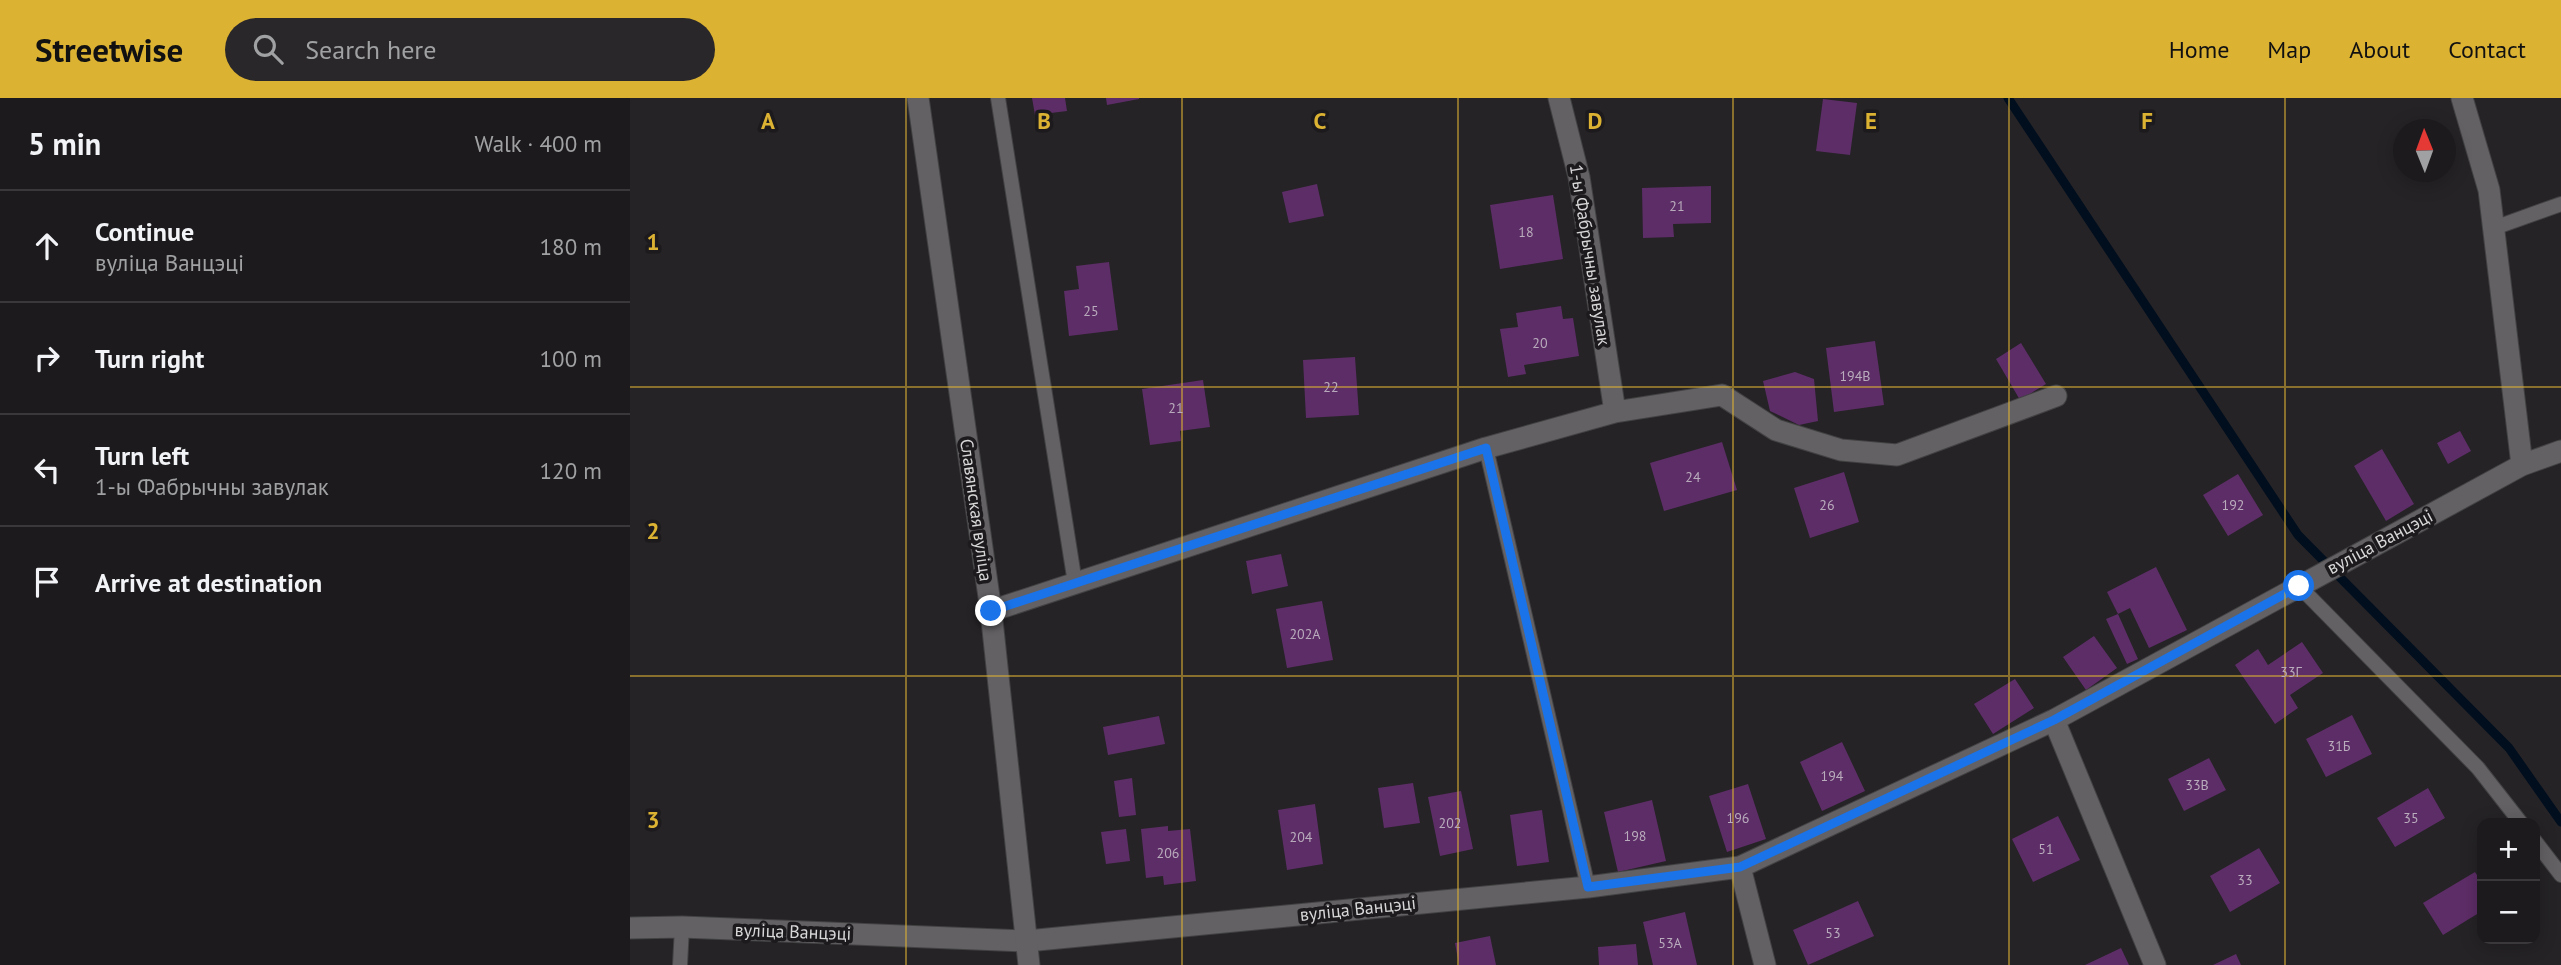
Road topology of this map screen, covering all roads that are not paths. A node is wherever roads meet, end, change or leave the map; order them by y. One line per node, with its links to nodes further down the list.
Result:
1 (918, 98): 14 (street, Славянская вуліца)
2 (998, 98): 13 (lane)
3 (1559, 98): 8 (street, 1-ы Фабрычны завулак)
4 (2462, 98): 6 (street)
5 (2561, 204): 6 (lane)
6 (2494, 228): 11 (street)
7 (2056, 396): 8 (street)
8 (1615, 412): 9 (street)
9 (1486, 448): 13 (street); 20 (lane)
10 (2561, 451): 11 (street, вуліца Ванцэці)
11 (2522, 465): 12 (street, вуліца Ванцэці)
12 (2306, 582): 15 (street, вуліца Ванцэці); 16 (lane)
13 (1075, 583): 14 (street)
14 (991, 611): 23 (street, Славянская вуліца)
15 (2054, 720): 18 (street, вуліца Ванцэці); 27 (street)
16 (2517, 818)
17 (2540, 848): 19 (lane)
18 (1740, 867): 20 (street, вуліца Ванцэці); 26 (street)
19 (2561, 875)
20 (1588, 887): 23 (street, вуліца Ванцэці)
21 (682, 927): 22 (street, вуліца Ванцэці); 23 (street, вуліца Ванцэці); 24 (lane)
22 (630, 928)
23 (1027, 941): 25 (street, Славянская вуліца)
24 (680, 965)
25 (1030, 965)
26 (1765, 965)
27 (2155, 965)

